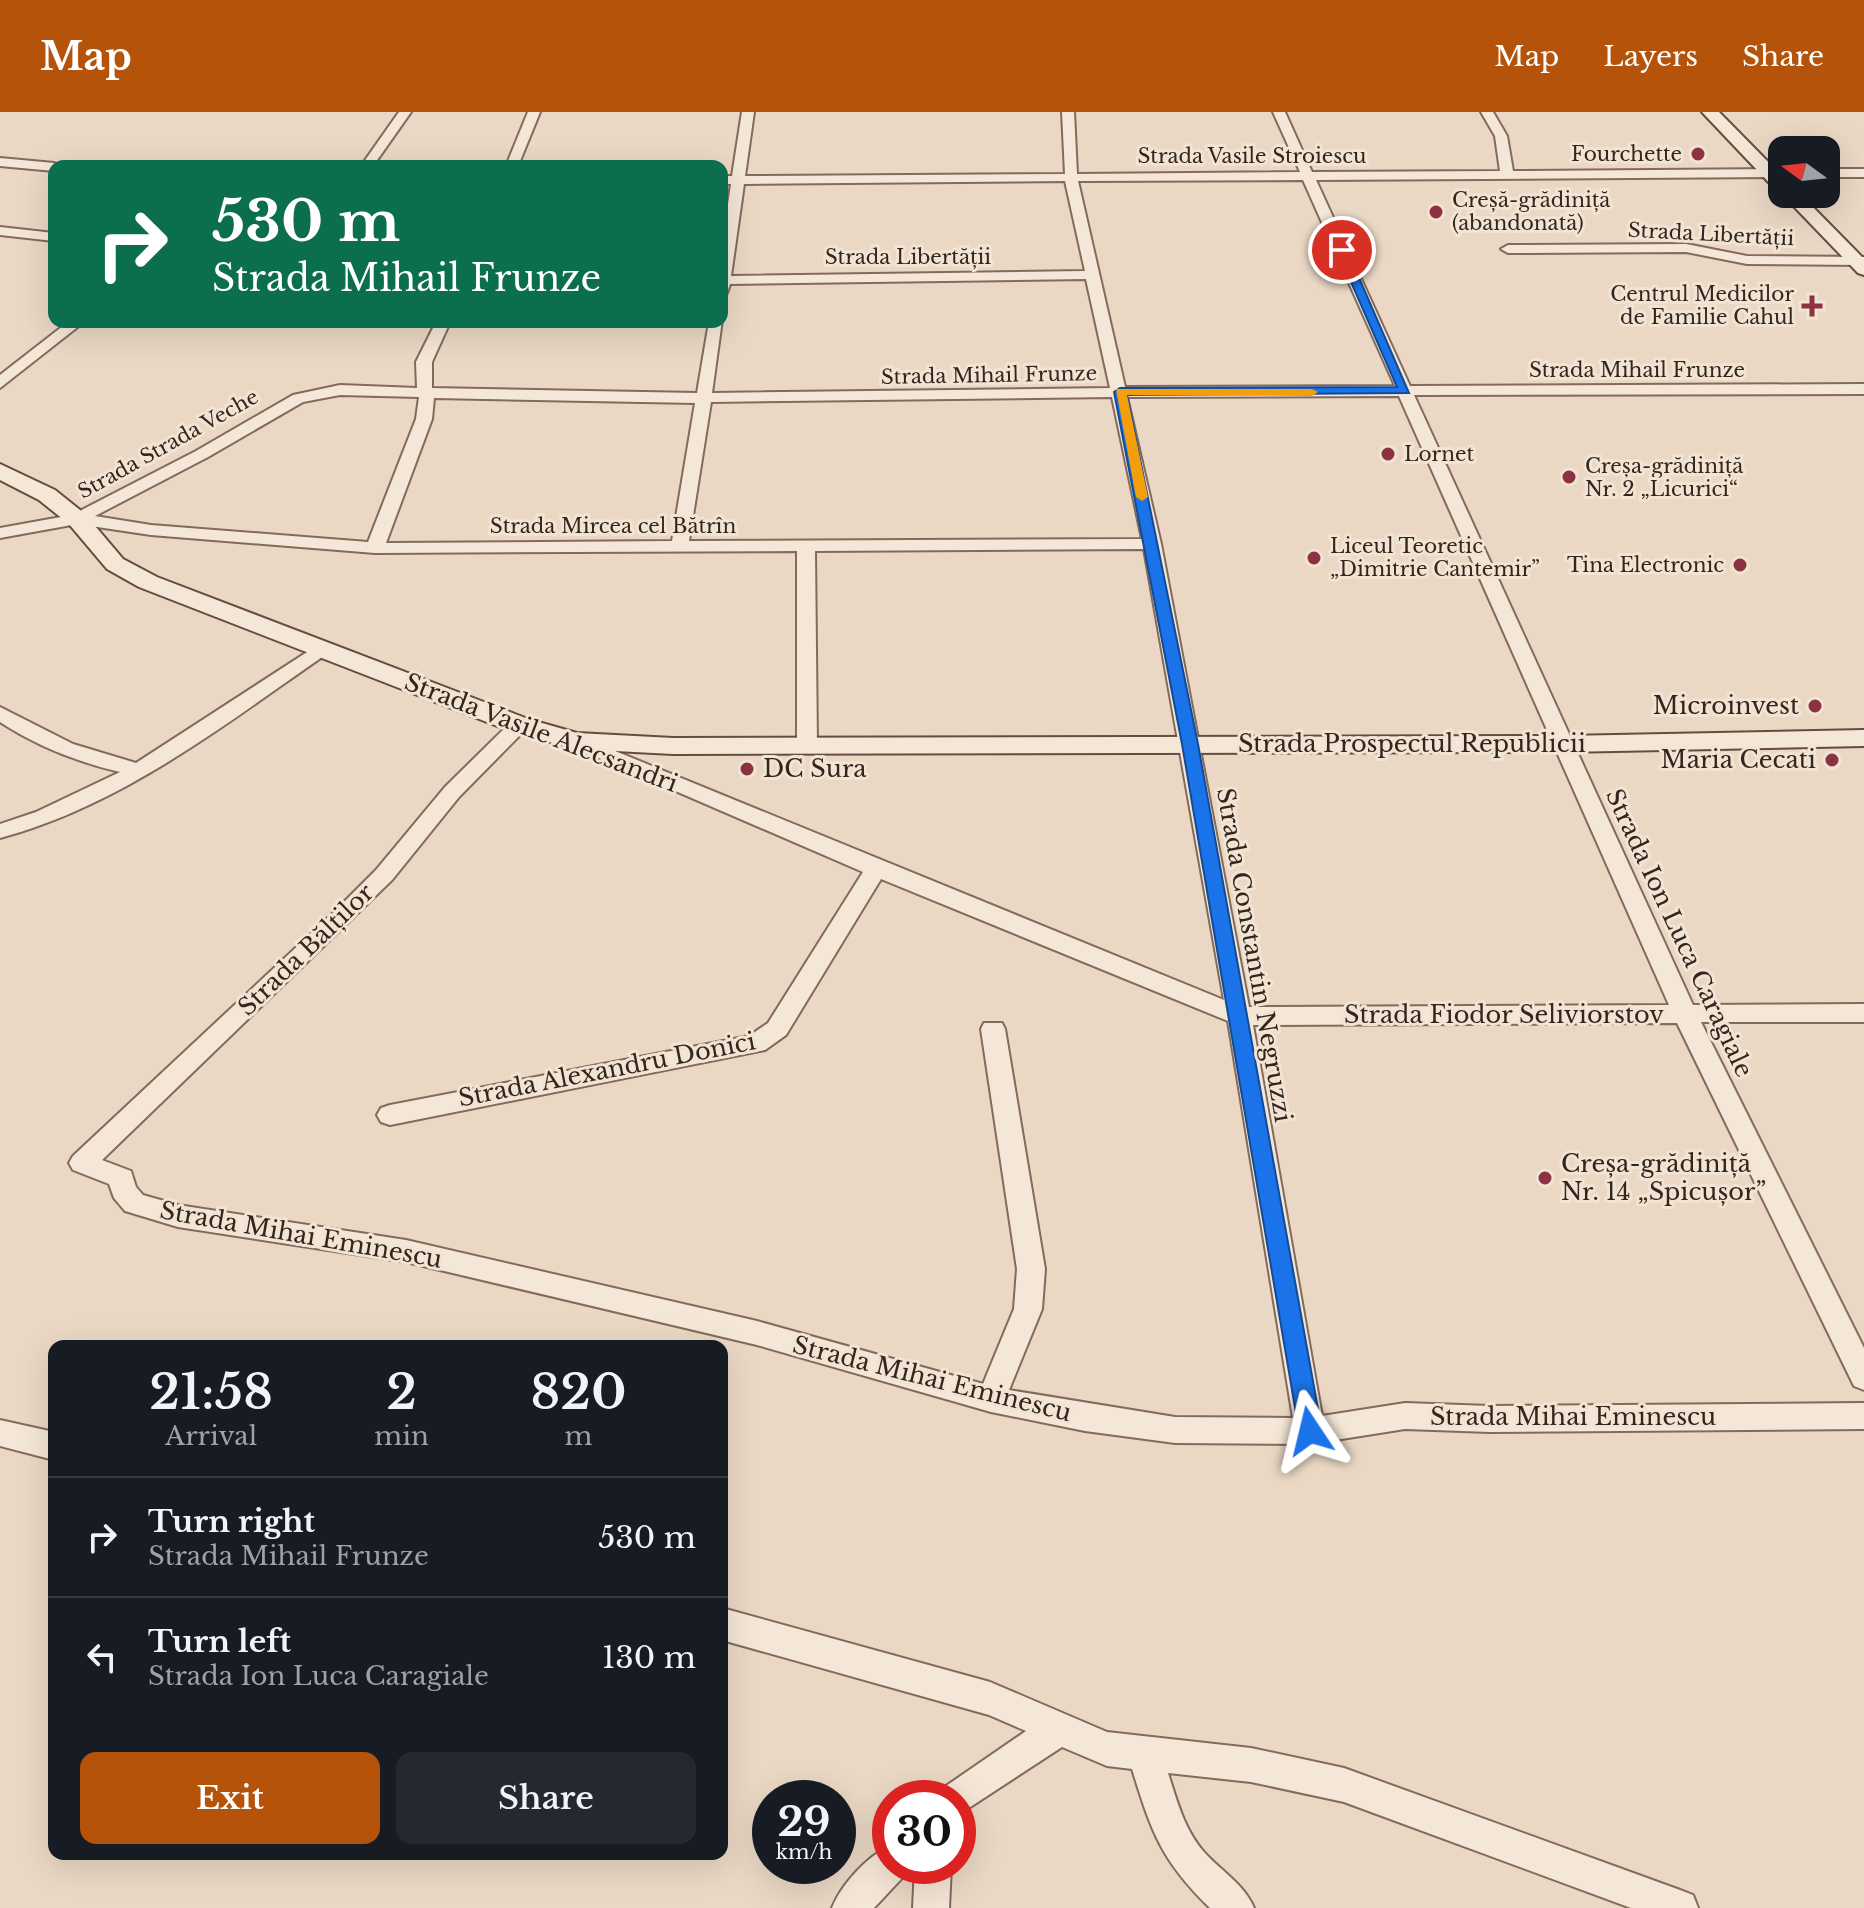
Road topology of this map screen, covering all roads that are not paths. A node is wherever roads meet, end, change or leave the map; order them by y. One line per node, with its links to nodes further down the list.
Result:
1 (405, 112): 8 (street)
2 (534, 112): 9 (street)
3 (748, 112): 20 (street)
4 (1068, 112): 18 (street, Strada Constantin Negruzzi)
5 (1279, 112): 17 (street, Strada Ion Luca Caragiale)
6 (1487, 112): 16 (street)
7 (1710, 112): 12 (main road)
8 (371, 160)
9 (514, 160)
10 (0, 162): 11 (street)
11 (48, 166)
12 (1768, 166)
13 (1768, 173): 16 (street, Strada Vasile Stroiescu)
14 (1840, 173): 15 (street)
15 (1864, 173)
16 (1507, 175): 17 (street, Strada Vasile Stroiescu)
17 (1307, 176): 18 (street, Strada Vasile Stroiescu); 37 (street, Strada Ion Luca Caragiale)
18 (1071, 178): 20 (street, Strada Vasile Stroiescu); 27 (street, Strada Constantin Negruzzi)
19 (728, 180): 20 (street, Strada Vasile Stroiescu)
20 (737, 180): 24 (street)
21 (1804, 208): 26 (main road)
22 (0, 231): 23 (street)
23 (48, 236)
24 (728, 246)
25 (1508, 249): 26 (street, Strada Libertății)
26 (1861, 263)
27 (1094, 275): 28 (street, Strada Libertății); 38 (street, Strada Constantin Negruzzi)
28 (728, 283)
29 (69, 328): 33 (street)
30 (440, 328): 36 (street)
31 (715, 328): 40 (street)
32 (0, 358): 33 (street)
33 (24, 363): 34 (street)
34 (0, 383)
35 (1864, 389): 37 (street, Strada Mihail Frunze)
36 (428, 390): 39 (street, Strada Mihail Frunze); 40 (street, Strada Mihail Frunze); 46 (street)
37 (1405, 391): 38 (street, Strada Mihail Frunze); 54 (street, Strada Ion Luca Caragiale)
38 (1120, 392): 40 (street, Strada Mihail Frunze); 44 (street, Strada Constantin Negruzzi)
39 (308, 394): 42 (street, Strada Strada Veche)
40 (702, 399): 47 (street)
41 (0, 471): 42 (main road, Strada Vasile Alecsandri)
42 (77, 519): 43 (street, Strada Strada Veche); 46 (street, Strada Mircea cel Bătrîn); 48 (main road, Strada Vasile Alecsandri)
43 (0, 533)
44 (1152, 544): 45 (street, Strada Mircea cel Bătrîn); 53 (street, Strada Constantin Negruzzi)
45 (806, 547): 47 (street, Strada Mircea cel Bătrîn); 55 (street)
46 (375, 548): 47 (street, Strada Mircea cel Bătrîn)
47 (679, 549)
48 (321, 649): 50 (main road, Strada Vasile Alecsandri); 56 (street)
49 (0, 713): 56 (street)
50 (519, 725): 52 (main road, Strada Vasile Alecsandri); 64 (street, Strada Bălților)
51 (1864, 738): 54 (main road, Strada Prospectul Republicii)
52 (576, 741): 55 (main road, Strada Prospectul Republicii); 58 (street, Strada Vasile Alecsandri)
53 (1190, 744): 54 (main road, Strada Prospectul Republicii); 55 (main road, Strada Prospectul Republicii); 61 (street, Strada Constantin Negruzzi)
54 (1564, 744): 60 (street, Strada Ion Luca Caragiale)
55 (807, 746)
56 (138, 770): 57 (street)
57 (0, 831)
58 (876, 869): 61 (street, Strada Vasile Alecsandri); 63 (street, Strada Alexandru Donici)
59 (1864, 1013): 60 (street, Strada Fiodor Seliviorstov)
60 (1685, 1014): 61 (street, Strada Fiodor Seliviorstov); 65 (street, Strada Ion Luca Caragiale)
61 (1239, 1016): 68 (street, Strada Constantin Negruzzi)
62 (993, 1029): 66 (street)
63 (390, 1115)
64 (82, 1163): 66 (street, Strada Mihai Eminescu)
65 (1864, 1377)
66 (991, 1399): 68 (street, Strada Mihai Eminescu)
67 (1864, 1416): 68 (street, Strada Mihai Eminescu)
68 (1310, 1431)
69 (0, 1433): 70 (street)
70 (48, 1445)
71 (728, 1626): 72 (street)
72 (1057, 1730): 73 (street); 74 (street)
73 (1145, 1756): 79 (street); 80 (street)
74 (976, 1786)
75 (872, 1884): 77 (street)
76 (932, 1884): 78 (street)
77 (850, 1908)
78 (931, 1908)
79 (1236, 1908)
80 (1680, 1908)

